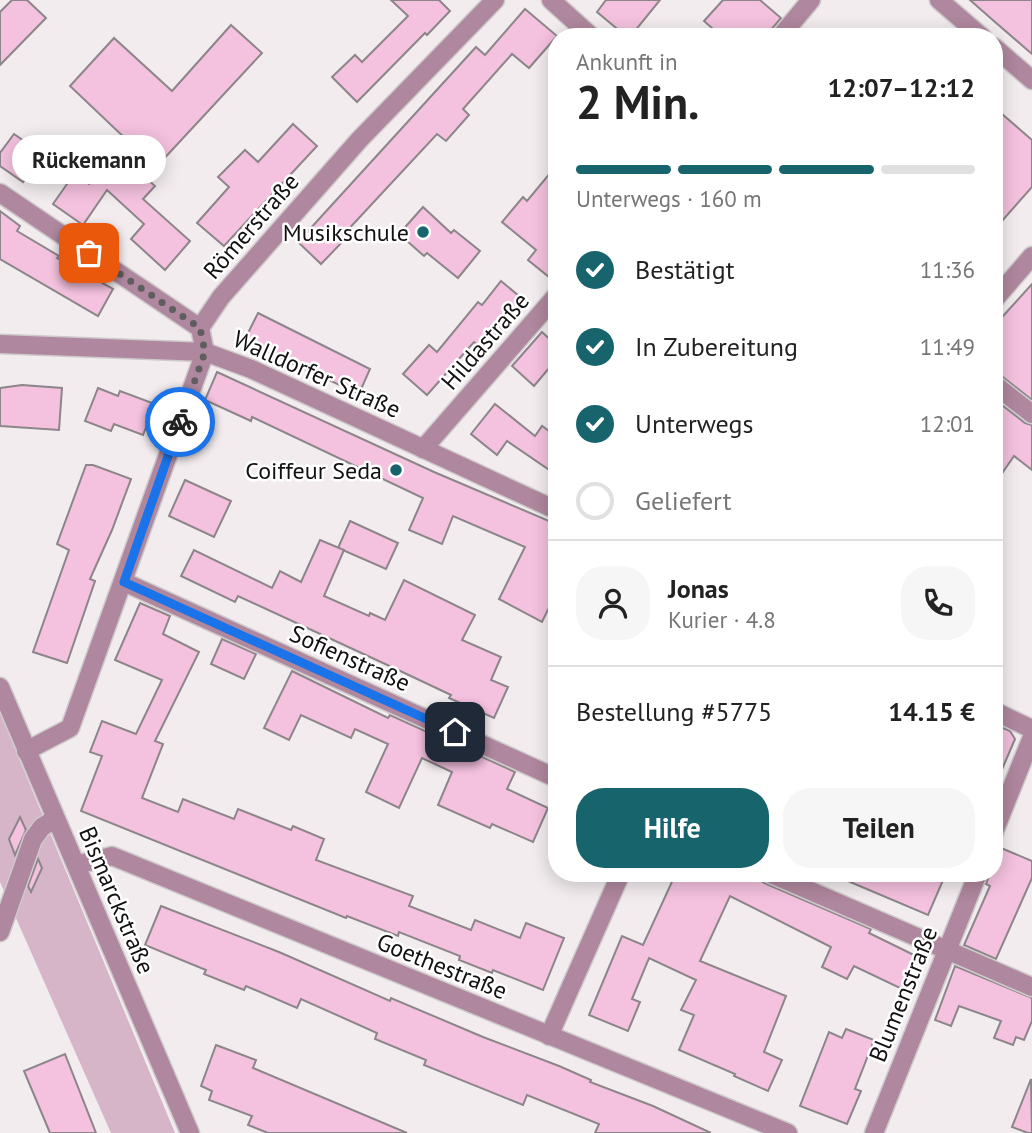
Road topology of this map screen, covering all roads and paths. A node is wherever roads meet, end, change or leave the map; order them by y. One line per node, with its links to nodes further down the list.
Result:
1 (495, 0): 14 (street, Römerstraße)
2 (551, 0): 5 (street)
3 (811, 0): 6 (street)
4 (939, 0): 7 (street)
5 (582, 28)
6 (788, 28)
7 (972, 28)
8 (1003, 55): 9 (street)
9 (1032, 80)
10 (0, 193): 14 (street)
11 (1032, 256): 12 (street)
12 (1003, 290)
13 (548, 305): 19 (street, Hildastraße)
14 (200, 328): 16 (street)
15 (0, 345): 16 (street, Walldorfer Straße)
16 (205, 352): 19 (street, Walldorfer Straße); 21 (street)
17 (1003, 391): 18 (street)
18 (1032, 414)
19 (423, 449): 20 (street, Walldorfer Straße)
20 (548, 506)
21 (124, 582): 26 (street); 27 (street, Sofienstraße)
22 (0, 687): 26 (street, Bismarckstraße)
23 (1003, 715): 24 (street)
24 (1032, 729)
25 (1032, 737): 28 (street)
26 (26, 751): 29 (street, Bismarckstraße)
27 (548, 774)
28 (1003, 810)
29 (55, 819): 30 (street, Bismarckstraße); 34 (street)
30 (76, 865): 37 (street, Goethestraße); 38 (street, Bismarckstraße)
31 (617, 882): 37 (street)
32 (789, 882): 35 (street)
33 (974, 882): 35 (street, Blumenstraße)
34 (0, 932)
35 (946, 951): 36 (street); 40 (street, Blumenstraße)
36 (1032, 987)
37 (549, 1036): 39 (street, Goethestraße)
38 (190, 1133)
39 (788, 1133)
40 (874, 1133)

